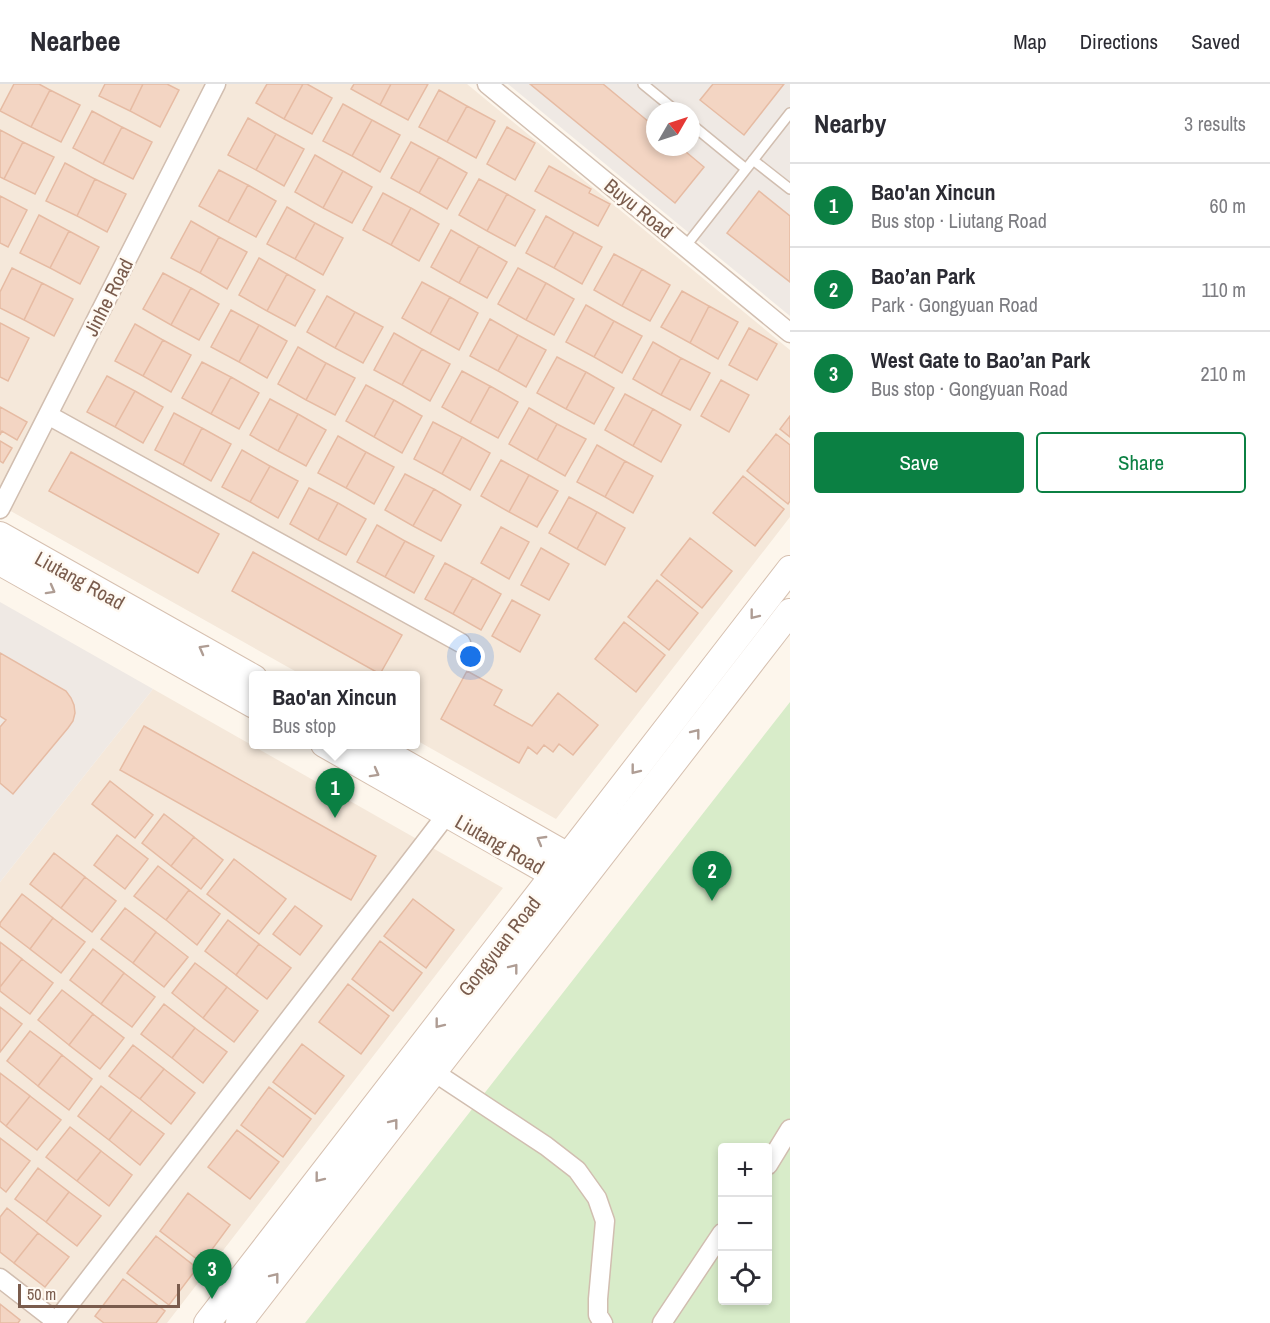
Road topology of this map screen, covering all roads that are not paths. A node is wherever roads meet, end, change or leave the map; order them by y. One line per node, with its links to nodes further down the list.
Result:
1 (216, 84): 12 (street, Jinhe Road)
2 (487, 84): 10 (street, Buyu Road)
3 (643, 84): 4 (lane)
4 (665, 102)
5 (790, 113): 7 (lane)
6 (700, 131): 8 (lane)
7 (753, 160): 8 (lane); 9 (lane)
8 (746, 169): 10 (lane)
9 (790, 189)
10 (685, 247): 11 (street, Buyu Road)
11 (790, 333)
12 (48, 415): 13 (street, Jinhe Road); 18 (street)
13 (0, 509)
14 (0, 535): 19 (main road, Liutang Road, one-way to 14)
15 (0, 562): 20 (main road, Liutang Road, one-way to 20)
16 (790, 569): 24 (main road, Gongyuan Road, one-way to 24)
17 (790, 612): 25 (main road, Gongyuan Road, one-way to 17)
18 (461, 643)
19 (249, 675)
20 (249, 702)
21 (333, 749): 23 (main road, Liutang Road, one-way to 23)
22 (380, 749): 24 (main road, Liutang Road, one-way to 22)
23 (447, 814): 24 (main road, Liutang Road); 31 (street)
24 (561, 865): 25 (main road, Liutang Road); 32 (main road, Gongyuan Road, one-way to 32)
25 (584, 879): 26 (main road, Gongyuan Road, one-way to 25)
26 (434, 1072): 33 (main road, Gongyuan Road, one-way to 26); 34 (street)
27 (790, 1129): 28 (street)
28 (772, 1158)
29 (718, 1240): 35 (street)
30 (0, 1278): 31 (street)
31 (57, 1322)
32 (207, 1323)
33 (239, 1323)
34 (603, 1323)
35 (662, 1323)

